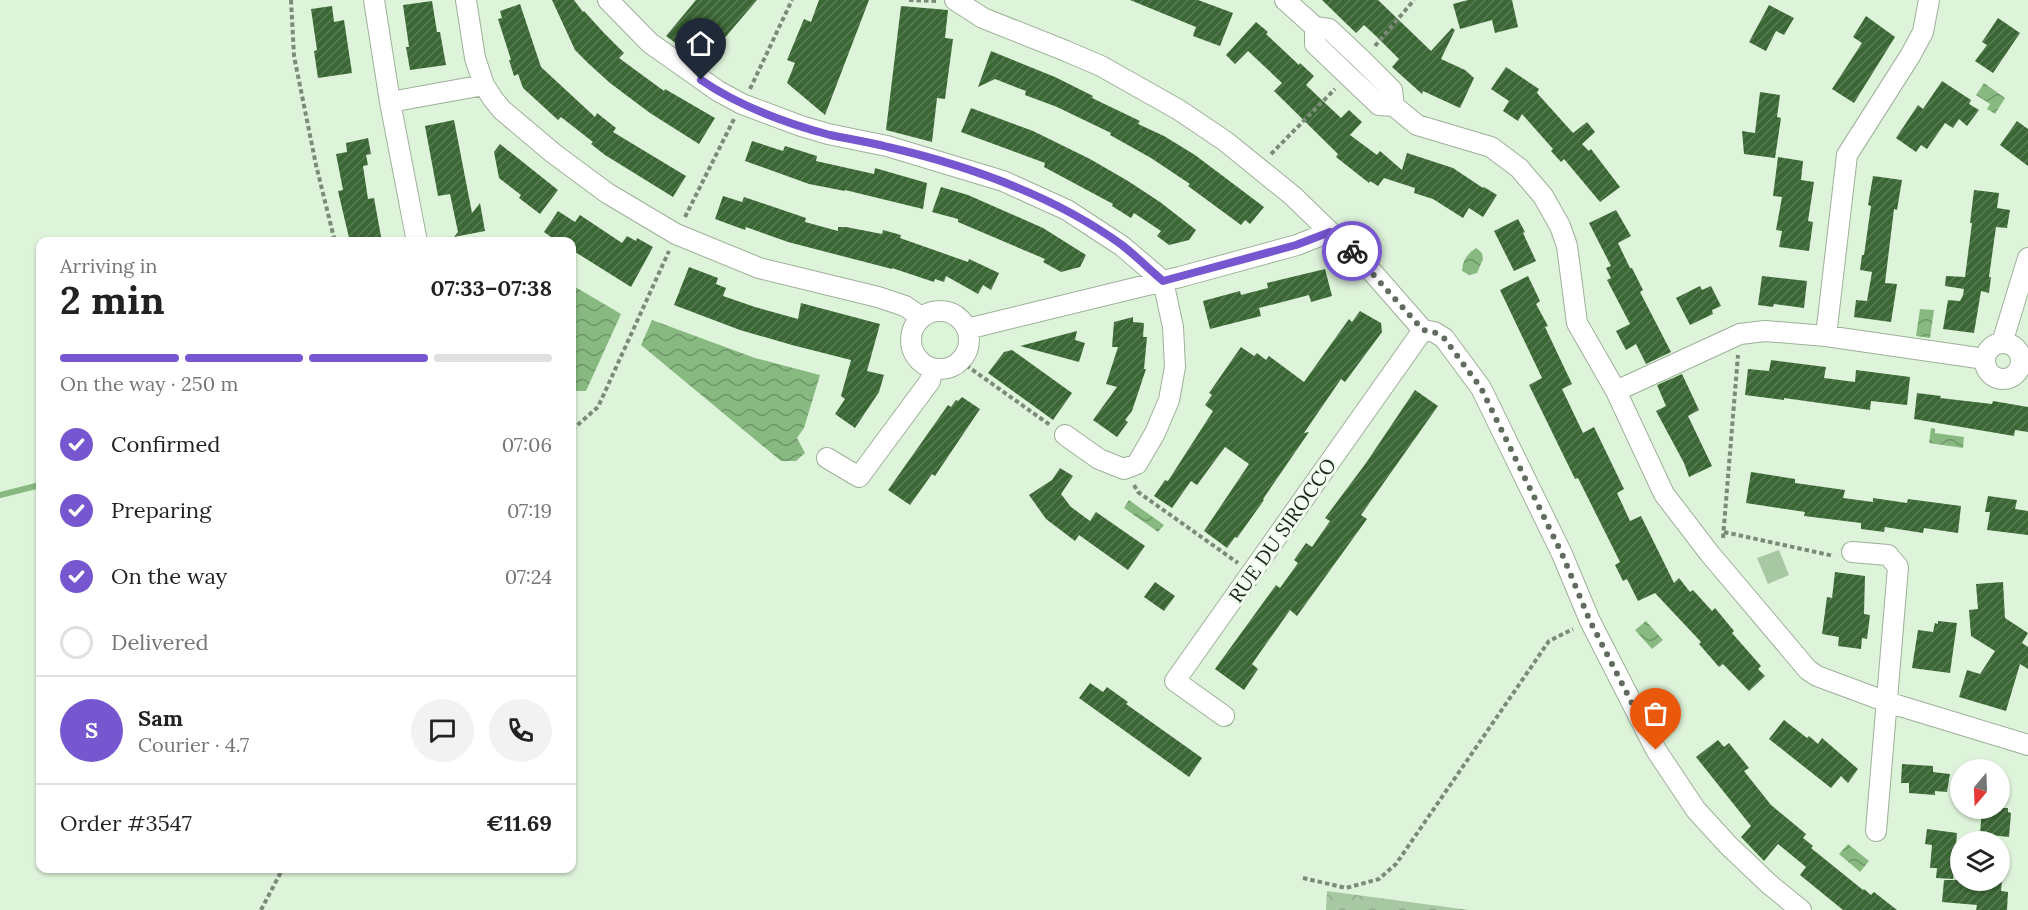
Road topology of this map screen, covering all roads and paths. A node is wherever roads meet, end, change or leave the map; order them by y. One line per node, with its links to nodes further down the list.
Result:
1 (291, 0): 14 (path)
2 (374, 0): 11 (street)
3 (466, 0): 10 (street)
4 (608, 0): 17 (street)
5 (909, 0): 6 (path)
6 (944, 0)
7 (955, 0): 12 (street)
8 (1286, 0): 28 (street)
9 (1929, 0): 22 (street)
10 (484, 85): 11 (street); 13 (street)
11 (390, 102): 15 (street)
12 (1330, 232): 17 (street); 20 (street)
13 (676, 234): 18 (street); 29 (path)
14 (333, 237)
15 (416, 237)
16 (2028, 258): 23 (street)
17 (1163, 281): 19 (street); 32 (street)
18 (921, 317): 19 (street); 27 (street)
19 (967, 329): 25 (street)
20 (1423, 330): 36 (street, RUE DU SIROCCO); 37 (street)
21 (1740, 334): 22 (street); 28 (street); 33 (path)
22 (1826, 336): 24 (street)
23 (2002, 342): 24 (street); 26 (street)
24 (1985, 359): 26 (street)
25 (960, 361): 27 (street); 30 (path)
26 (2024, 363)
27 (932, 368): 31 (street)
28 (1616, 391): 35 (street)
29 (576, 426)
30 (1065, 435): 32 (street)
31 (827, 458)
32 (1124, 469): 36 (path)
33 (1724, 532): 34 (path); 35 (path)
34 (1852, 552): 38 (street)
35 (1721, 566): 38 (street)
36 (1251, 573): 39 (street, RUE DU SIROCCO)
37 (1590, 621): 43 (path); 45 (street)
38 (1887, 702): 40 (street); 41 (street)
39 (1224, 716)
40 (2028, 745)
41 (1876, 831)
42 (280, 873): 44 (path)
43 (1303, 878)
44 (261, 910)
45 (1801, 910)

